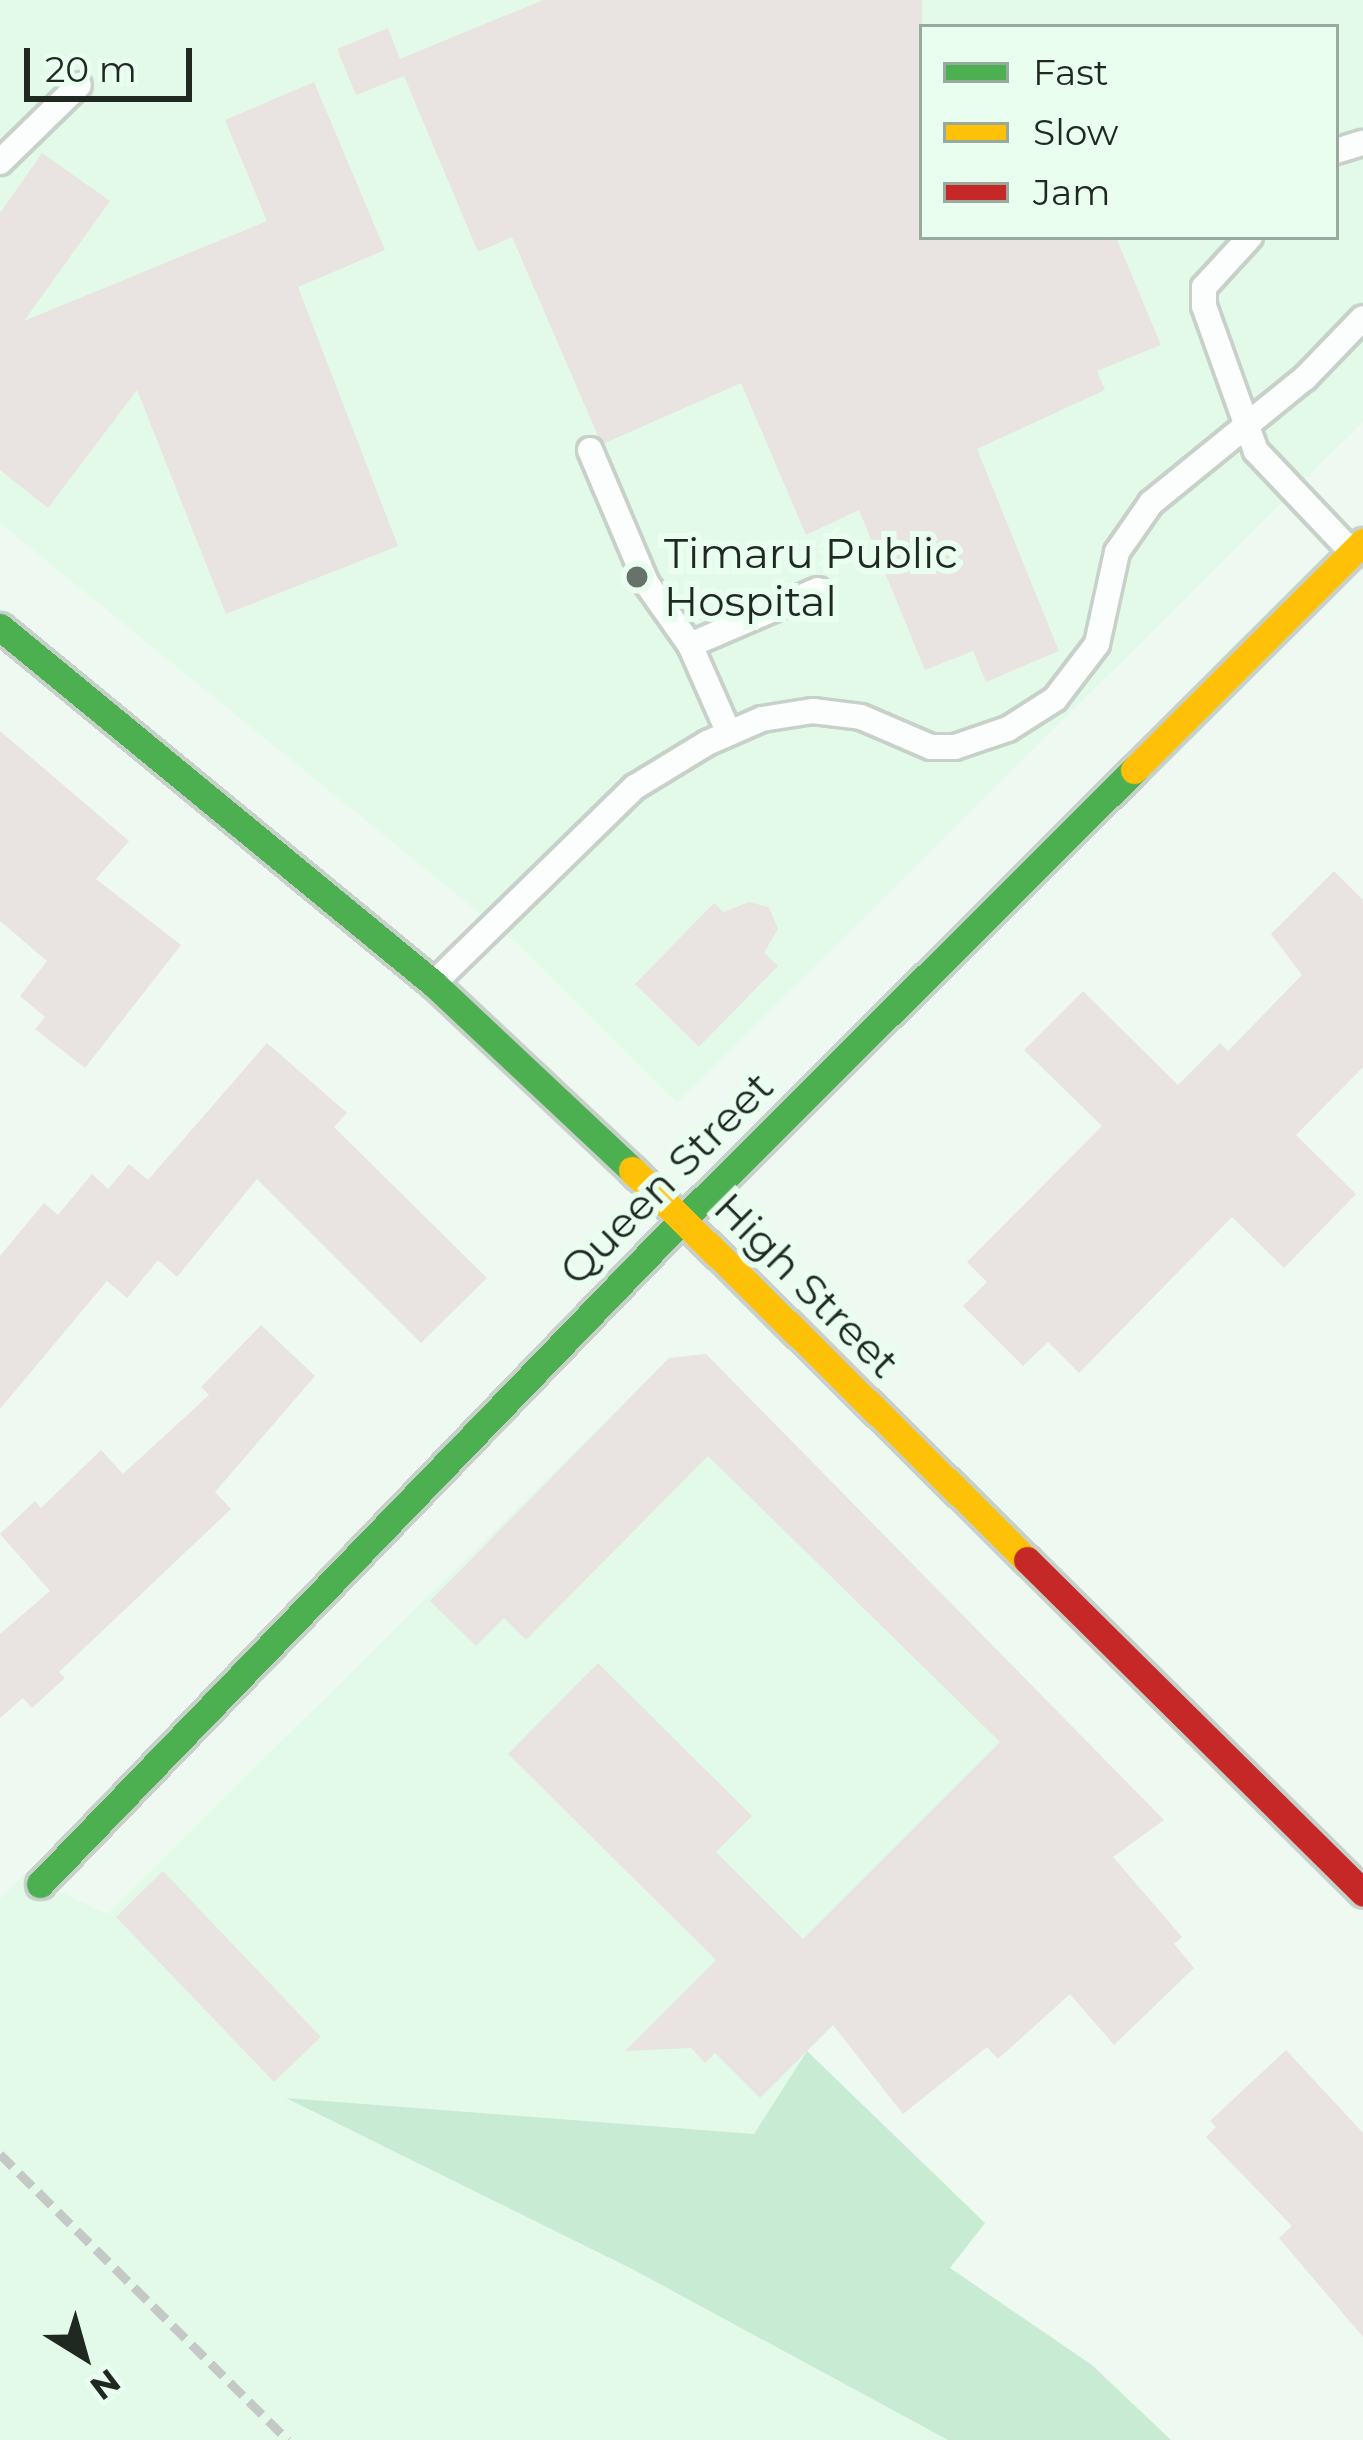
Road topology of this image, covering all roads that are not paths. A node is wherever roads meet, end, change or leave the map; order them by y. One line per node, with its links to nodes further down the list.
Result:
1 (79, 85): 2 (lane)
2 (0, 162)
3 (1247, 240): 5 (lane)
4 (1363, 318): 5 (lane)
5 (1244, 421): 7 (lane); 11 (lane)
6 (590, 450): 10 (lane)
7 (1358, 547): 13 (street, Queen Street)
8 (818, 590): 10 (lane)
9 (0, 627): 12 (street, High Street)
10 (690, 645): 11 (lane)
11 (729, 734): 12 (lane)
12 (434, 984): 13 (street, High Street)
13 (681, 1221): 14 (street, Queen Street); 15 (street, High Street)
14 (40, 1884)
15 (1363, 1894)

